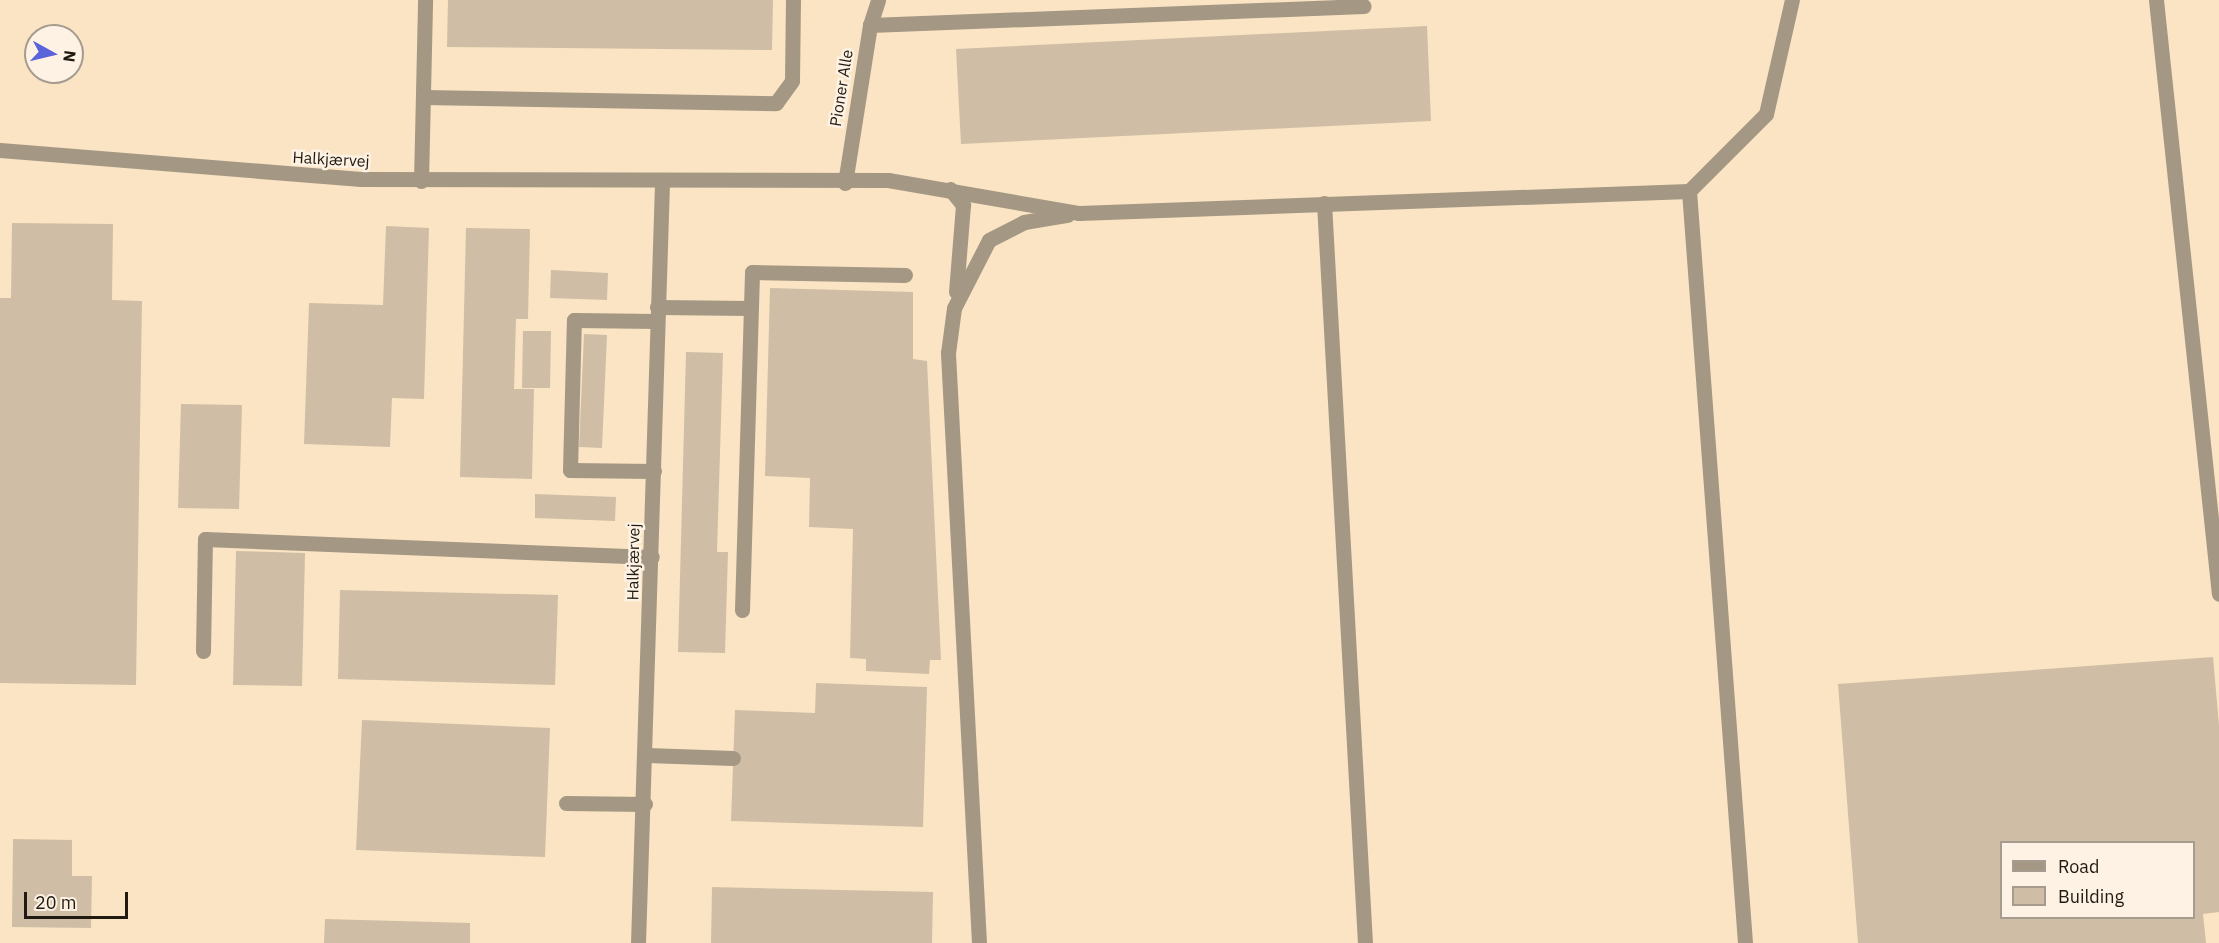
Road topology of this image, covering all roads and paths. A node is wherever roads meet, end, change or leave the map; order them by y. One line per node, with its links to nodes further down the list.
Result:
1 (425, 0): 8 (street)
2 (793, 0): 8 (street)
3 (878, 0): 7 (street, Pioner Alle)
4 (1792, 0): 14 (street)
5 (2156, 0): 23 (street)
6 (1364, 6): 7 (street)
7 (870, 25): 12 (street, Pioner Alle)
8 (423, 97): 10 (street)
9 (0, 150): 10 (street, Halkjærvej)
10 (421, 180): 11 (street, Halkjærvej)
11 (662, 182): 12 (street, Halkjærvej); 20 (street, Halkjærvej)
12 (844, 183): 13 (street, Halkjærvej)
13 (950, 189): 16 (street, Halkjærvej); 19 (street)
14 (1689, 191): 15 (street); 33 (street)
15 (1324, 203): 16 (street); 32 (street)
16 (1079, 213): 19 (street)
17 (905, 275): 18 (street)
18 (750, 308): 20 (street); 24 (street)
19 (954, 308): 31 (street)
20 (657, 314): 21 (street, Halkjærvej); 21 (street)
21 (654, 471): 22 (street, Halkjærvej)
22 (652, 557): 25 (street); 26 (street, Halkjærvej)
23 (2219, 594)
24 (742, 610)
25 (203, 651)
26 (647, 755): 27 (street); 29 (street, Halkjærvej)
27 (733, 758)
28 (566, 803): 29 (street)
29 (645, 804): 30 (street, Halkjærvej)
30 (638, 943)
31 (979, 943)
32 (1365, 943)
33 (1744, 943)

